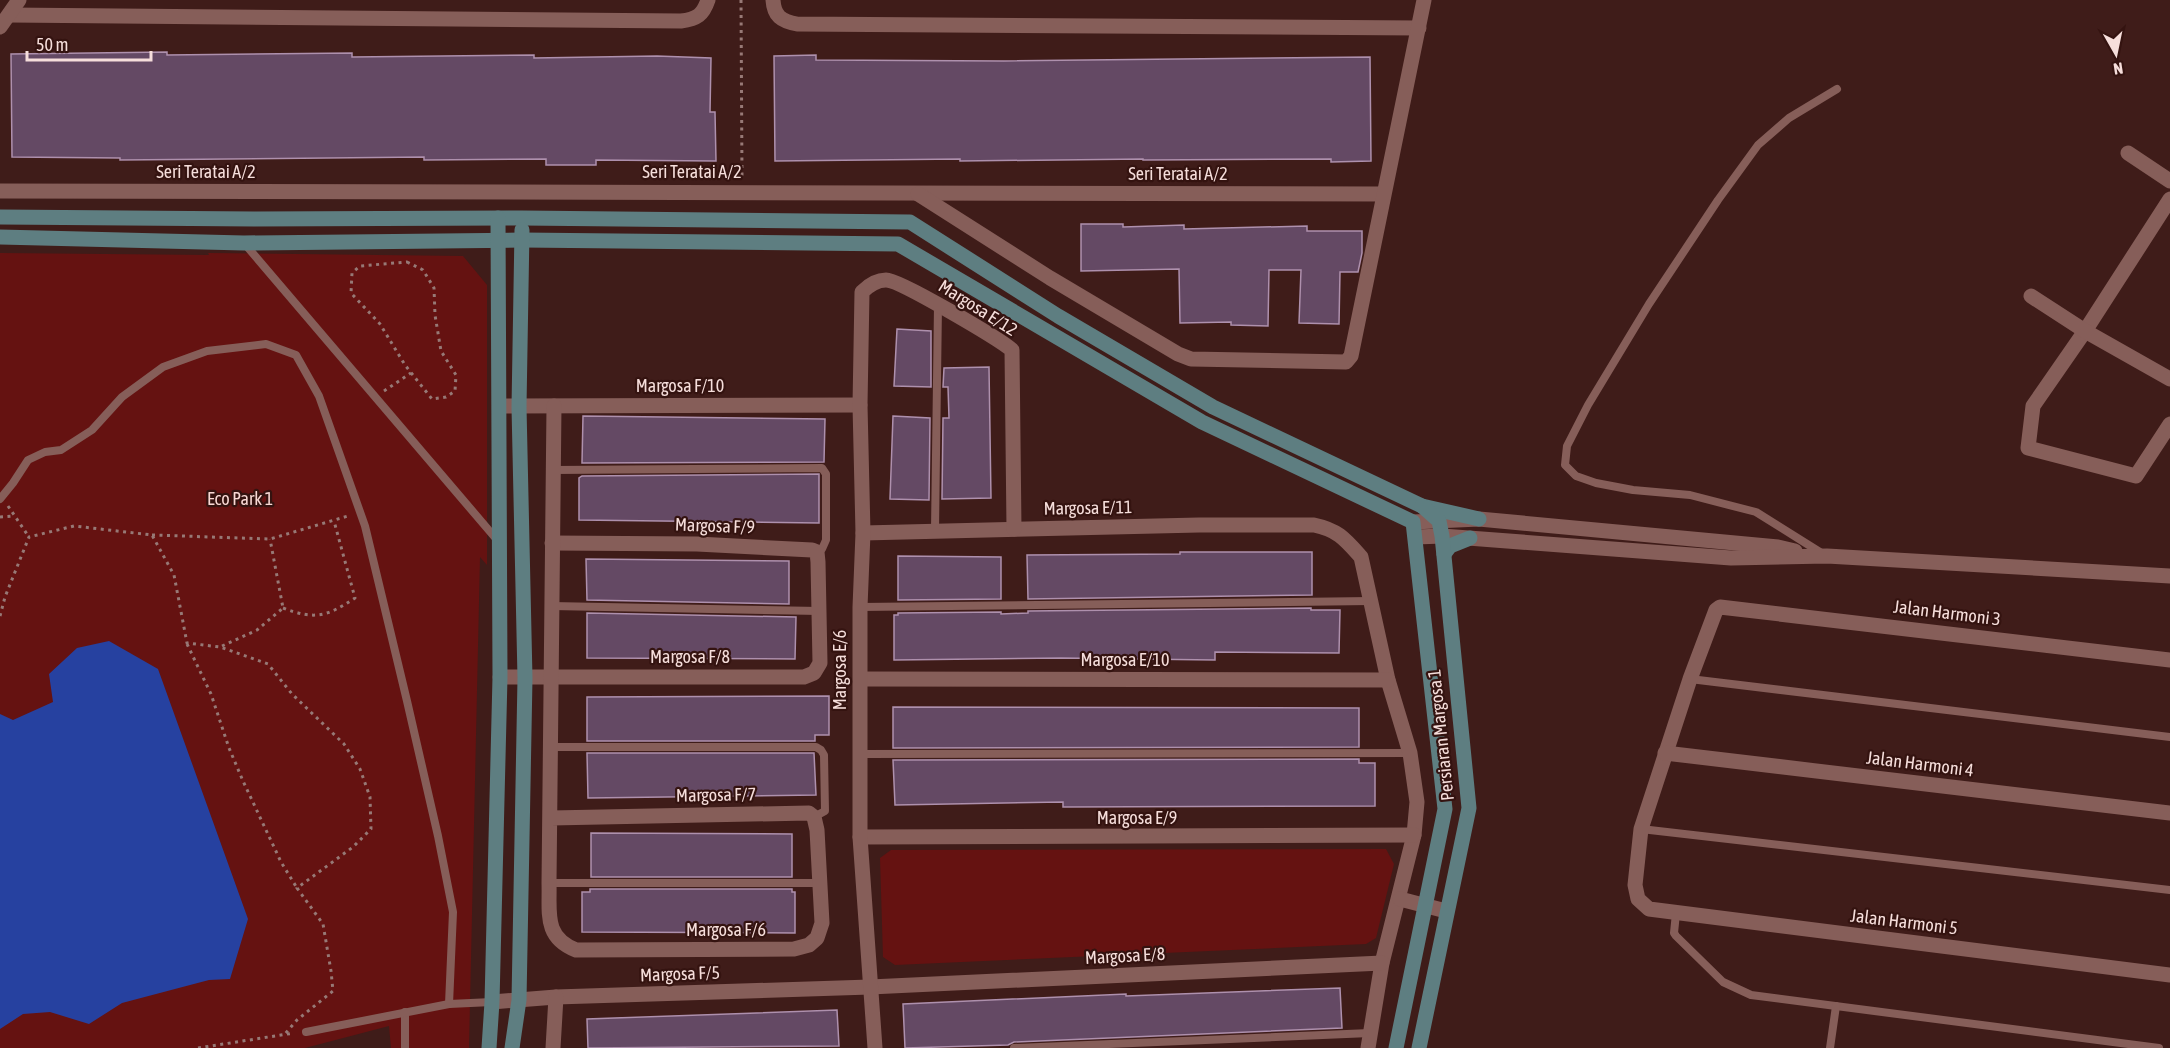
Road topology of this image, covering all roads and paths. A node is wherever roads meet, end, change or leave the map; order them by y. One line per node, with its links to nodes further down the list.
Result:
1 (19, 0): 6 (street)
2 (708, 0): 6 (street)
3 (741, 0): 12 (path)
4 (773, 0): 7 (street)
5 (1424, 0): 7 (street)
6 (4, 21)
7 (1419, 28): 14 (street)
8 (1837, 89): 61 (lane)
9 (2128, 153): 10 (street)
10 (2170, 181)
11 (0, 191): 12 (street, Seri Teratai A/2)
12 (742, 192): 13 (street, Seri Teratai A/2)
13 (918, 194): 14 (street, Seri Teratai A/2); 14 (street)
14 (1383, 194)
15 (2170, 199): 30 (street)
16 (0, 217): 17 (street)
17 (498, 218): 18 (street); 22 (street)
18 (522, 218): 19 (street); 23 (street)
19 (742, 219): 20 (street); 24 (street)
20 (870, 221): 26 (street); 41 (street)
21 (0, 237): 25 (street)
22 (499, 240): 23 (street); 25 (street); 35 (street)
23 (522, 240): 24 (street); 37 (street)
24 (741, 242): 26 (street)
25 (244, 243): 33 (lane)
26 (870, 244): 49 (street)
27 (862, 292): 29 (street, Margosa E/12); 34 (street, Margosa E/6)
28 (2031, 296): 30 (street)
29 (939, 305): 48 (street, Margosa E/12); 50 (lane)
30 (2085, 331): 32 (street); 38 (street)
31 (412, 373): 31 (path); 33 (path)
32 (2170, 379)
33 (375, 397): 56 (lane)
34 (860, 405): 36 (street, Margosa F/10); 51 (street, Margosa E/6)
35 (500, 406): 37 (street, Margosa F/10); 56 (street)
36 (554, 406): 37 (street, Margosa F/10); 39 (street)
37 (519, 407): 74 (street)
38 (2170, 424)
39 (553, 470): 57 (street); 58 (lane)
40 (1, 499): 42 (lane); 43 (path)
41 (1422, 506): 45 (street); 47 (street)
42 (360, 511): 46 (path); 103 (lane)
43 (14, 516): 44 (path); 53 (path)
44 (0, 517)
45 (1479, 519): 47 (street); 60 (street)
46 (334, 521): 54 (path); 66 (path)
47 (1441, 528): 49 (street); 55 (street); 59 (street, Persiaran Margosa 1)
48 (1014, 529): 50 (street, Margosa E/11); 63 (street, Margosa E/11)
49 (1415, 529): 94 (street, Persiaran Margosa 1)
50 (935, 530): 51 (street, Margosa E/11)
51 (863, 533): 65 (street, Margosa E/6)
52 (152, 535): 53 (path); 54 (path); 69 (path)
53 (29, 537): 68 (path)
54 (270, 538): 66 (path)
55 (1470, 538): 59 (street); 60 (street)
56 (500, 543): 73 (street)
57 (552, 543): 58 (street, Margosa F/9); 64 (street)
58 (816, 552): 67 (street)
59 (1444, 554): 95 (street, Persiaran Margosa 1)
60 (1811, 556): 61 (street)
61 (1827, 556): 62 (street)
62 (2170, 576)
63 (1371, 602): 65 (lane); 77 (street)
64 (551, 606): 67 (lane); 72 (street)
65 (860, 607): 76 (street, Margosa E/6)
66 (283, 608): 70 (path)
67 (820, 611): 72 (street, Margosa F/8)
68 (0, 616)
69 (187, 643): 70 (path); 91 (path)
70 (220, 647): 91 (path)
71 (2170, 660): 75 (street, Jalan Harmoni 3)
72 (552, 677): 74 (street, Margosa F/8); 79 (street)
73 (500, 678): 74 (street, Margosa F/8); 102 (street)
74 (525, 678): 101 (street)
75 (1690, 679): 78 (lane); 81 (street)
76 (861, 680): 77 (street, Margosa E/10); 82 (street, Margosa E/6)
77 (1388, 680): 80 (street)
78 (2170, 737)
79 (551, 747): 84 (lane); 85 (street)
80 (1410, 753): 82 (lane); 87 (street)
81 (1665, 753): 83 (street, Jalan Harmoni 4); 86 (street)
82 (859, 754): 88 (street, Margosa E/6)
83 (2170, 813)
84 (814, 817): 85 (street, Margosa F/7); 90 (street)
85 (551, 818): 89 (street)
86 (1641, 829): 92 (lane); 96 (street, Jalan Harmoni 5)
87 (1414, 835): 88 (street, Margosa E/9); 93 (street)
88 (860, 837): 99 (street, Margosa E/6)
89 (549, 883): 90 (lane); 90 (street, Margosa F/6)
90 (820, 883)
91 (297, 888): 108 (path)
92 (2170, 890)
93 (1400, 899): 94 (street); 97 (street)
94 (1425, 906): 95 (street); 115 (street, Persiaran Margosa 1)
95 (1446, 912): 116 (street, Persiaran Margosa 1)
96 (1676, 913): 98 (street, Jalan Harmoni 5); 104 (lane)
97 (1382, 963): 99 (street, Margosa E/8); 107 (street)
98 (2170, 975)
99 (870, 987): 100 (street, Margosa F/5); 113 (street, Margosa E/6)
100 (556, 997): 101 (street, Margosa F/5); 112 (street)
101 (519, 1000): 102 (street, Margosa F/5); 111 (street)
102 (492, 1002): 103 (lane); 110 (street)
103 (449, 1004): 105 (lane)
104 (1836, 1006): 117 (lane); 118 (lane)
105 (405, 1012): 106 (lane); 109 (lane)
106 (306, 1032)
107 (1369, 1040): 114 (lane)
108 (198, 1048)
109 (405, 1048)
110 (489, 1048)
111 (512, 1048)
112 (553, 1048)
113 (875, 1048)
114 (1014, 1048)
115 (1396, 1048)
116 (1419, 1048)
117 (1830, 1048)
118 (2159, 1048)

